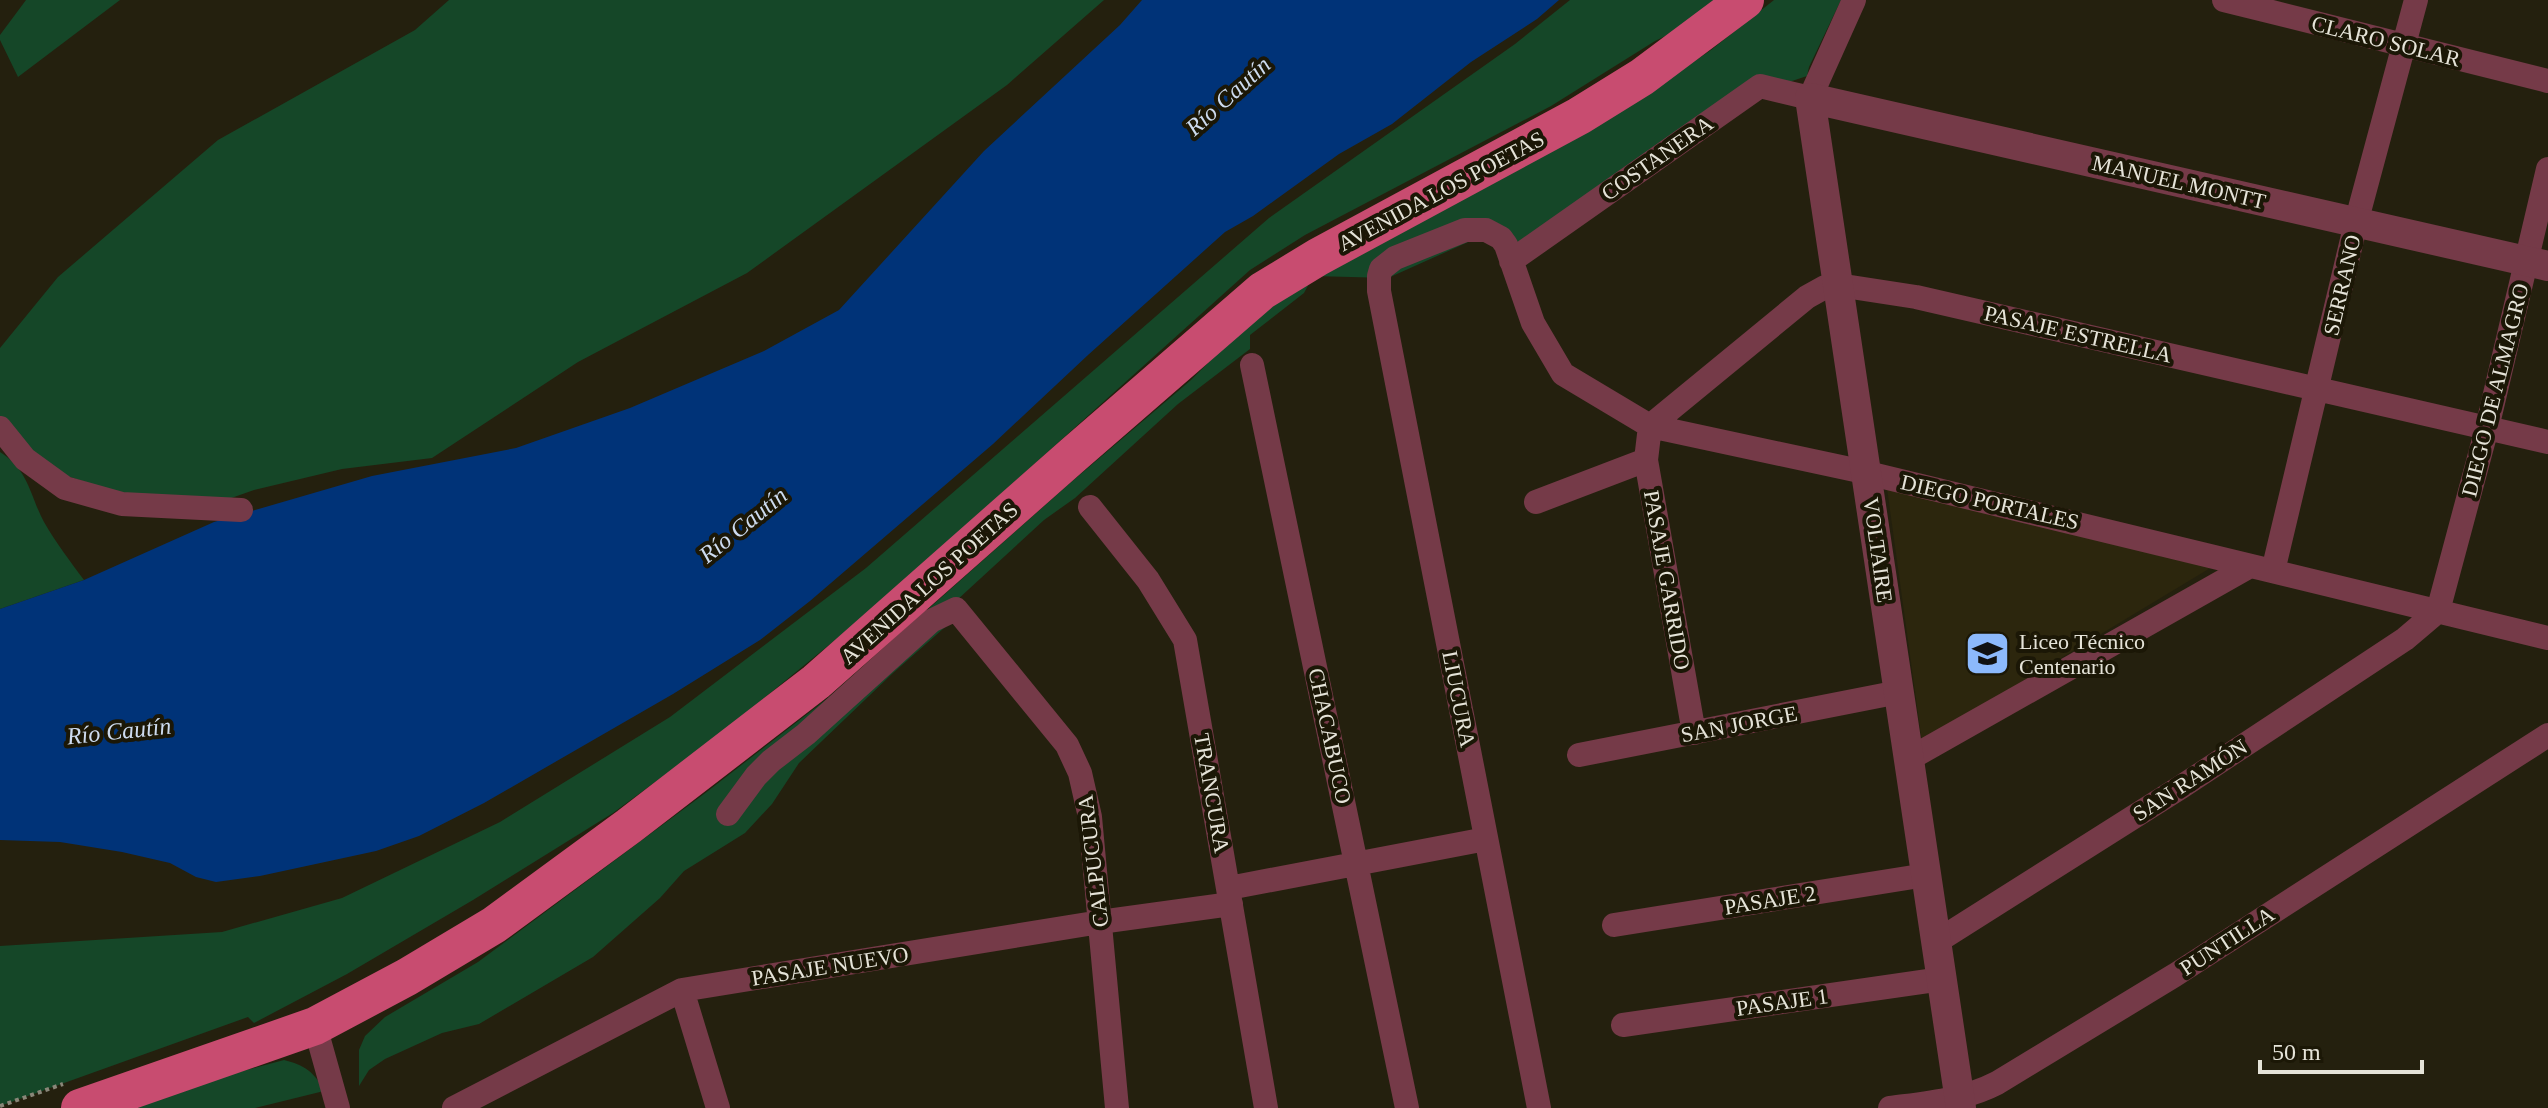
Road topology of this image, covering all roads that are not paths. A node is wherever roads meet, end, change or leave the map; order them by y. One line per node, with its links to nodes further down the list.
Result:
1 (1745, 0): 44 (main road, AVENIDA LOS POETAS)
2 (1854, 0): 7 (street)
3 (2224, 0): 5 (street, CLARO SOLAR)
4 (2416, 0): 5 (street, SERRANO)
5 (2405, 46): 6 (street, CLARO SOLAR); 9 (street, SERRANO)
6 (2548, 81)
7 (1810, 98): 9 (street, MANUEL MONTT); 10 (street, COSTANERA); 12 (street, VOLTAIRE)
8 (2548, 169): 11 (street, DIEGO DE ALMAGRO)
9 (2356, 223): 11 (street, MANUEL MONTT); 15 (street, SERRANO)
10 (1511, 261): 13 (street, DIEGO PORTALES); 16 (street, DIEGO PORTALES)
11 (2537, 263): 18 (street, DIEGO DE ALMAGRO)
12 (1838, 285): 15 (street, PASAJE ESTRELLA); 16 (street); 21 (street, VOLTAIRE)
13 (1379, 291): 34 (street, LIUCURA)
14 (1252, 365): 35 (street, CHACABUCO)
15 (2317, 389): 18 (street, PASAJE ESTRELLA); 25 (street, SERRANO)
16 (1650, 426): 20 (street, PASAJE GARRIDO); 21 (street, DIEGO PORTALES)
17 (0, 428): 24 (street)
18 (2487, 428): 19 (street, PASAJE ESTRELLA); 26 (street, DIEGO DE ALMAGRO)
19 (2548, 442)
20 (1646, 460): 22 (street); 29 (street, PASAJE GARRIDO)
21 (1867, 473): 25 (street, DIEGO PORTALES); 28 (street, VOLTAIRE)
22 (1536, 502)
23 (1090, 507): 37 (street, TRANCURA)
24 (241, 510)
25 (2262, 568): 26 (street, DIEGO PORTALES); 32 (street)
26 (2438, 611): 27 (street, DIEGO PORTALES); 40 (street, SAN RAMÓN)
27 (2548, 638)
28 (1899, 692): 29 (street, SAN JORGE); 32 (street, VOLTAIRE)
29 (1694, 733): 31 (street, SAN JORGE)
30 (2548, 735): 45 (street, PUNTILLA)
31 (1579, 755)
32 (1909, 759): 36 (street, VOLTAIRE)
33 (728, 814): 38 (street, CALPUCURA)
34 (1486, 839): 35 (street, PASAJE NUEVO); 53 (street, LIUCURA)
35 (1356, 863): 37 (street, PASAJE NUEVO); 52 (street, CHACABUCO)
36 (1926, 875): 39 (street, PASAJE 2); 40 (street, VOLTAIRE)
37 (1230, 896): 38 (street, PASAJE NUEVO); 51 (street, TRANCURA)
38 (1100, 922): 42 (street, PASAJE NUEVO); 50 (street, CALPUCURA)
39 (1614, 925)
40 (1936, 942): 41 (street, VOLTAIRE)
41 (1942, 979): 43 (street, PASAJE 1); 45 (street, VOLTAIRE)
42 (682, 990): 48 (street, PASAJE NUEVO); 49 (street)
43 (1623, 1025)
44 (315, 1026): 46 (main road, AVENIDA LOS POETAS); 47 (street)
45 (1960, 1103): 54 (street, PUNTILLA)
46 (80, 1108)
47 (338, 1108)
48 (454, 1108)
49 (718, 1108)
50 (1117, 1108)
51 (1266, 1108)
52 (1407, 1108)
53 (1539, 1108)
54 (1890, 1108)

